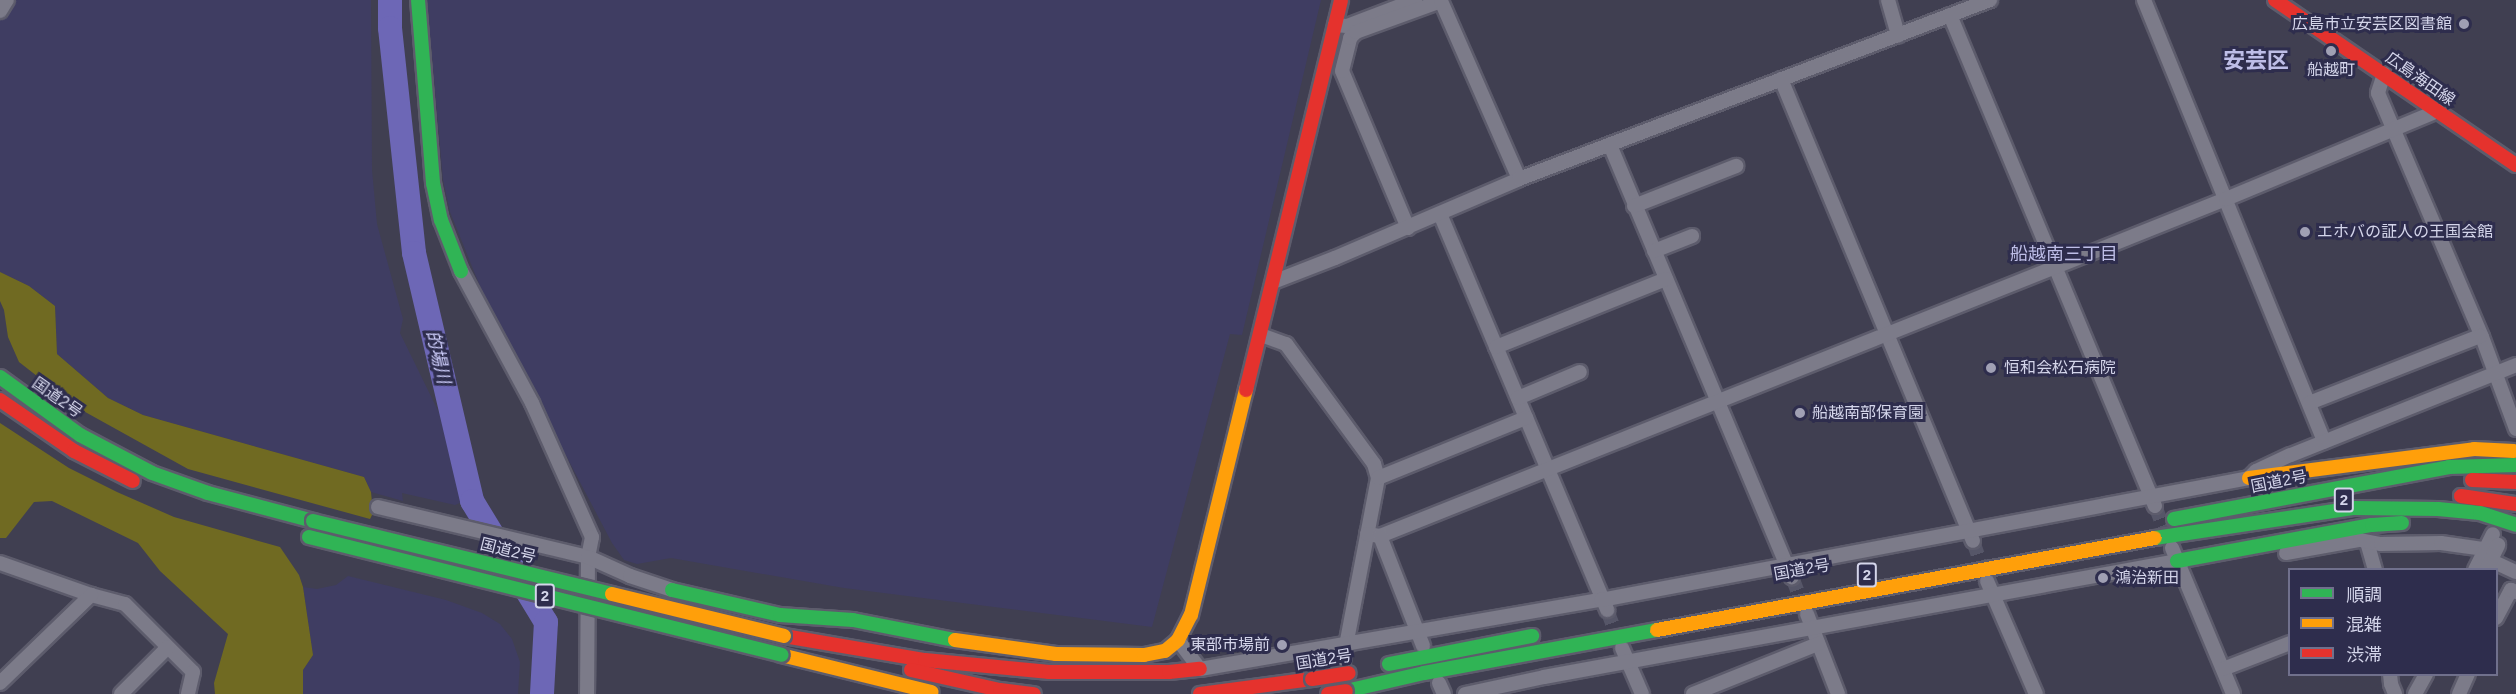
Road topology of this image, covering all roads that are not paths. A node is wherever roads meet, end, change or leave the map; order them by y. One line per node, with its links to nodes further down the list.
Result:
1 (7, 0): 9 (street)
2 (418, 0): 28 (main road)
3 (1341, 0): 11 (main road)
4 (1415, 0): 11 (street)
5 (1888, 0): 12 (street)
6 (1990, 0): 10 (street)
7 (2144, 0): 21 (street)
8 (2275, 0): 13 (main road, 広島海田線)
9 (0, 11)
10 (1950, 15): 12 (street); 27 (street)
11 (1344, 30): 20 (street); 24 (street); 30 (main road)
12 (1898, 36): 14 (street)
13 (2384, 74): 15 (main road, 広島海田線); 16 (street)
14 (1781, 79): 17 (street); 31 (street)
15 (2437, 111): 16 (street); 18 (main road, 広島海田線)
16 (2393, 129): 21 (street); 33 (street)
17 (1610, 145): 20 (street); 22 (street)
18 (2516, 165)
19 (1736, 166): 22 (street)
20 (1519, 179): 23 (street)
21 (2226, 199): 27 (street); 43 (street)
22 (1634, 206): 26 (street)
23 (1440, 214): 24 (street); 34 (street)
24 (1408, 228): 30 (street)
25 (1692, 236): 26 (street)
26 (1654, 251): 29 (street)
27 (2055, 266): 31 (street); 56 (street)
28 (461, 271): 67 (street)
29 (1666, 279): 34 (street); 42 (street)
30 (1273, 282): 32 (main road)
31 (1886, 334): 42 (street); 63 (street)
32 (1261, 335): 51 (street); 88 (main road)
33 (2480, 336): 38 (street); 43 (street)
34 (1496, 346): 40 (street)
35 (2516, 365): 38 (street)
36 (0, 368): 48 (main road)
37 (1580, 372): 40 (street)
38 (2495, 374): 45 (street); 46 (street)
39 (0, 377): 48 (main road, 国道2号 / 2)
40 (1518, 398): 44 (street)
41 (0, 400): 55 (main road)
42 (1717, 402): 50 (street); 69 (street)
43 (2308, 403): 46 (street)
44 (1526, 418): 50 (street); 51 (street)
45 (2516, 429)
46 (2324, 442): 52 (street)
47 (2516, 452): 52 (main road)
48 (127, 461): 94 (main road, 国道2号 / 2, bridge)
49 (2516, 465): 53 (main road, 国道2号 / 2)
50 (1547, 467): 61 (street); 80 (street)
51 (1378, 478): 61 (street)
52 (2249, 478): 56 (street)
53 (2386, 478): 54 (main road, 2); 59 (main road, 国道2号 / 2)
54 (2516, 482)
55 (150, 489)
56 (2152, 501): 63 (street)
57 (2516, 504): 65 (main road, 2)
58 (378, 507): 67 (street)
59 (2159, 522)
60 (2514, 524): 65 (main road); 65 (main road, 国道2号 / 2)
61 (1374, 535): 86 (street); 89 (street)
62 (304, 536): 98 (main road, 2, bridge)
63 (1971, 536): 69 (street)
64 (2367, 542): 65 (street); 66 (street); 71 (street)
65 (2175, 548): 79 (street); 97 (street); 103 (main road, 国道2号 / 2)
66 (2483, 549): 70 (street); 72 (street)
67 (588, 557): 77 (street); 106 (street)
68 (0, 563): 78 (street)
69 (1784, 564): 76 (street); 80 (street)
70 (2490, 564)
71 (2374, 568)
72 (2476, 568)
73 (2498, 569): 75 (street)
74 (1987, 581): 79 (street)
75 (2515, 581): 82 (street)
76 (1791, 585)
77 (672, 590): 88 (main road)
78 (91, 595): 93 (street); 102 (street)
79 (1995, 595): 85 (street); 116 (street)
80 (1604, 605): 86 (street)
81 (1807, 614): 85 (street)
82 (2498, 614)
83 (1622, 620): 84 (main road)
84 (1599, 624)
85 (1812, 628): 91 (street); 95 (street)
86 (1417, 631): 89 (street); 92 (street)
87 (1541, 635): 110 (main road, 国道2号, bridge)
88 (1178, 640): 96 (street)
89 (1346, 643): 96 (street); 103 (street)
90 (2288, 643): 97 (street)
91 (1818, 644): 114 (street); 115 (street)
92 (1423, 646)
93 (168, 647): 104 (street); 105 (street)
94 (847, 650): 96 (main road); 109 (main road)
95 (1625, 655): 112 (street); 113 (street)
96 (1200, 669)
97 (2223, 669): 117 (street)
98 (842, 673): 107 (main road); 108 (main road)
99 (2390, 676): 118 (street)
100 (2425, 676): 119 (street)
101 (2468, 676): 120 (street)
102 (0, 683)
103 (1342, 692): 111 (main road, 国道2号 / 2, bridge)
104 (121, 694)
105 (188, 694)
106 (587, 694)
107 (893, 694)
108 (940, 694)
109 (1034, 694)
110 (1200, 694)
111 (1328, 694)
112 (1465, 694)
113 (1642, 694)
114 (1693, 694)
115 (1838, 694)
116 (2036, 694)
117 (2233, 694)
118 (2395, 694)
119 (2415, 694)
120 (2459, 694)

